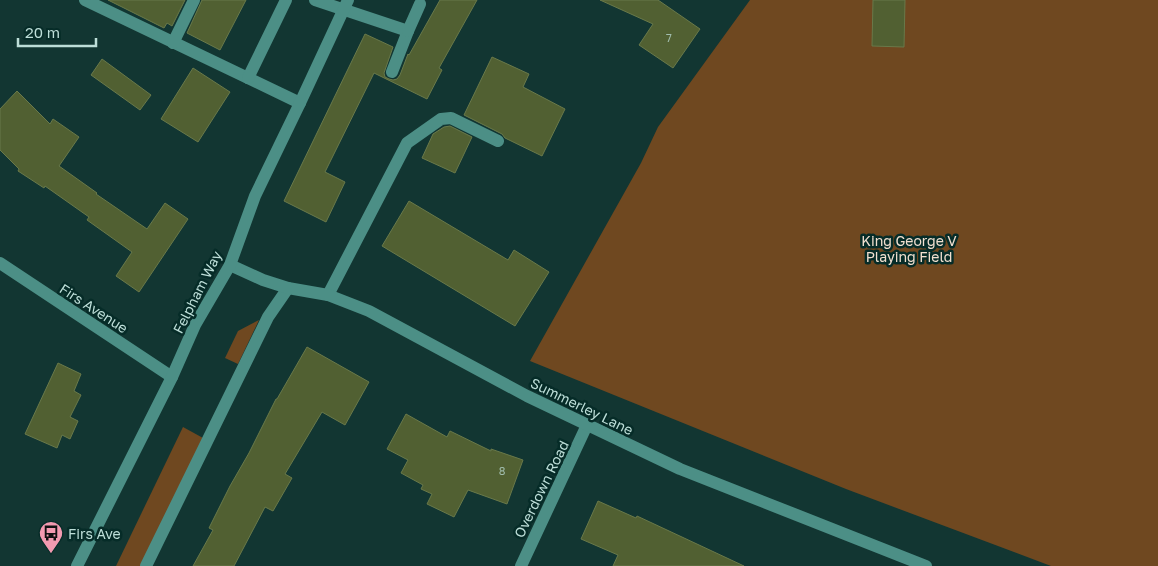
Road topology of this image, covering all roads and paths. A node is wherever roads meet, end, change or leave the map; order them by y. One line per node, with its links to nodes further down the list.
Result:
1 (85, 0): 8 (street)
2 (194, 0): 8 (street)
3 (286, 0): 10 (street)
4 (315, 0): 6 (street)
5 (420, 4): 7 (street)
6 (345, 5): 7 (street); 11 (street, Felpham Way)
7 (408, 31): 9 (street)
8 (173, 42): 10 (street)
9 (392, 72)
10 (248, 78): 11 (street)
11 (300, 103): 14 (street, Felpham Way)
12 (498, 141): 16 (street)
13 (0, 263): 17 (street, Firs Avenue)
14 (230, 265): 15 (street, Summerley Lane); 17 (street, Felpham Way)
15 (288, 288): 16 (street, Summerley Lane); 20 (street)
16 (328, 295): 18 (street, Summerley Lane)
17 (172, 377): 19 (street, Felpham Way)
18 (587, 425): 21 (street, Overdown Road); 22 (street, Summerley Lane)
19 (77, 566)
20 (146, 566)
21 (521, 566)
22 (926, 566)

